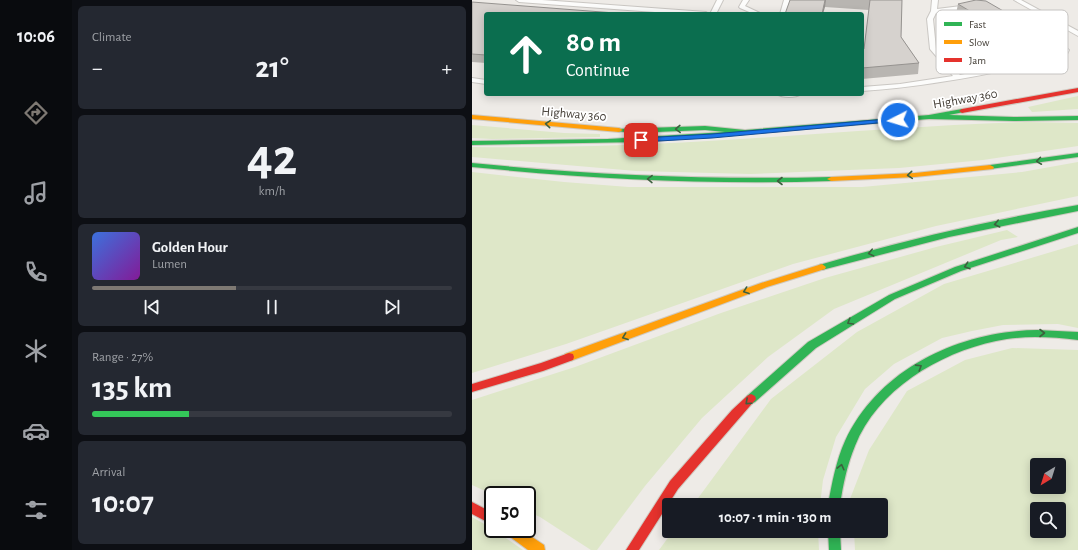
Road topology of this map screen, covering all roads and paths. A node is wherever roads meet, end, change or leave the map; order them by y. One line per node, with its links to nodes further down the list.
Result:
1 (519, 0): 11 (lane)
2 (720, 0): 12 (lane)
3 (746, 0): 13 (lane)
4 (787, 0): 14 (lane)
5 (935, 0): 10 (lane)
6 (1017, 0): 9 (lane)
7 (976, 6): 8 (lane)
8 (942, 10)
9 (1035, 10)
10 (934, 11): 17 (lane)
11 (679, 12)
12 (714, 12)
13 (753, 12)
14 (784, 12)
15 (1068, 28): 16 (lane)
16 (1078, 34)
17 (936, 52)
18 (955, 74): 20 (lane)
19 (972, 74): 20 (lane)
20 (958, 77): 23 (lane)
21 (472, 80): 22 (lane)
22 (484, 82)
23 (864, 89)
24 (1078, 90): 26 (main road, Highway 360)
25 (472, 117): 28 (main road, Highway 360, one-way to 25)
26 (928, 117): 27 (main road); 28 (main road, Highway 360)
27 (1078, 118)
28 (745, 132): 29 (main road)
29 (472, 143)
30 (1078, 155): 31 (main road, one-way to 31)
31 (472, 165)
32 (1078, 208): 35 (main road, one-way to 35)
33 (1078, 230): 42 (main road, one-way to 42)
34 (1078, 336): 36 (main road, one-way to 34)
35 (472, 388)
36 (834, 498)
37 (472, 508): 38 (main road)
38 (484, 514)
39 (522, 538): 41 (main road)
40 (834, 538): 43 (main road)
41 (539, 550)
42 (632, 550)
43 (835, 550)

